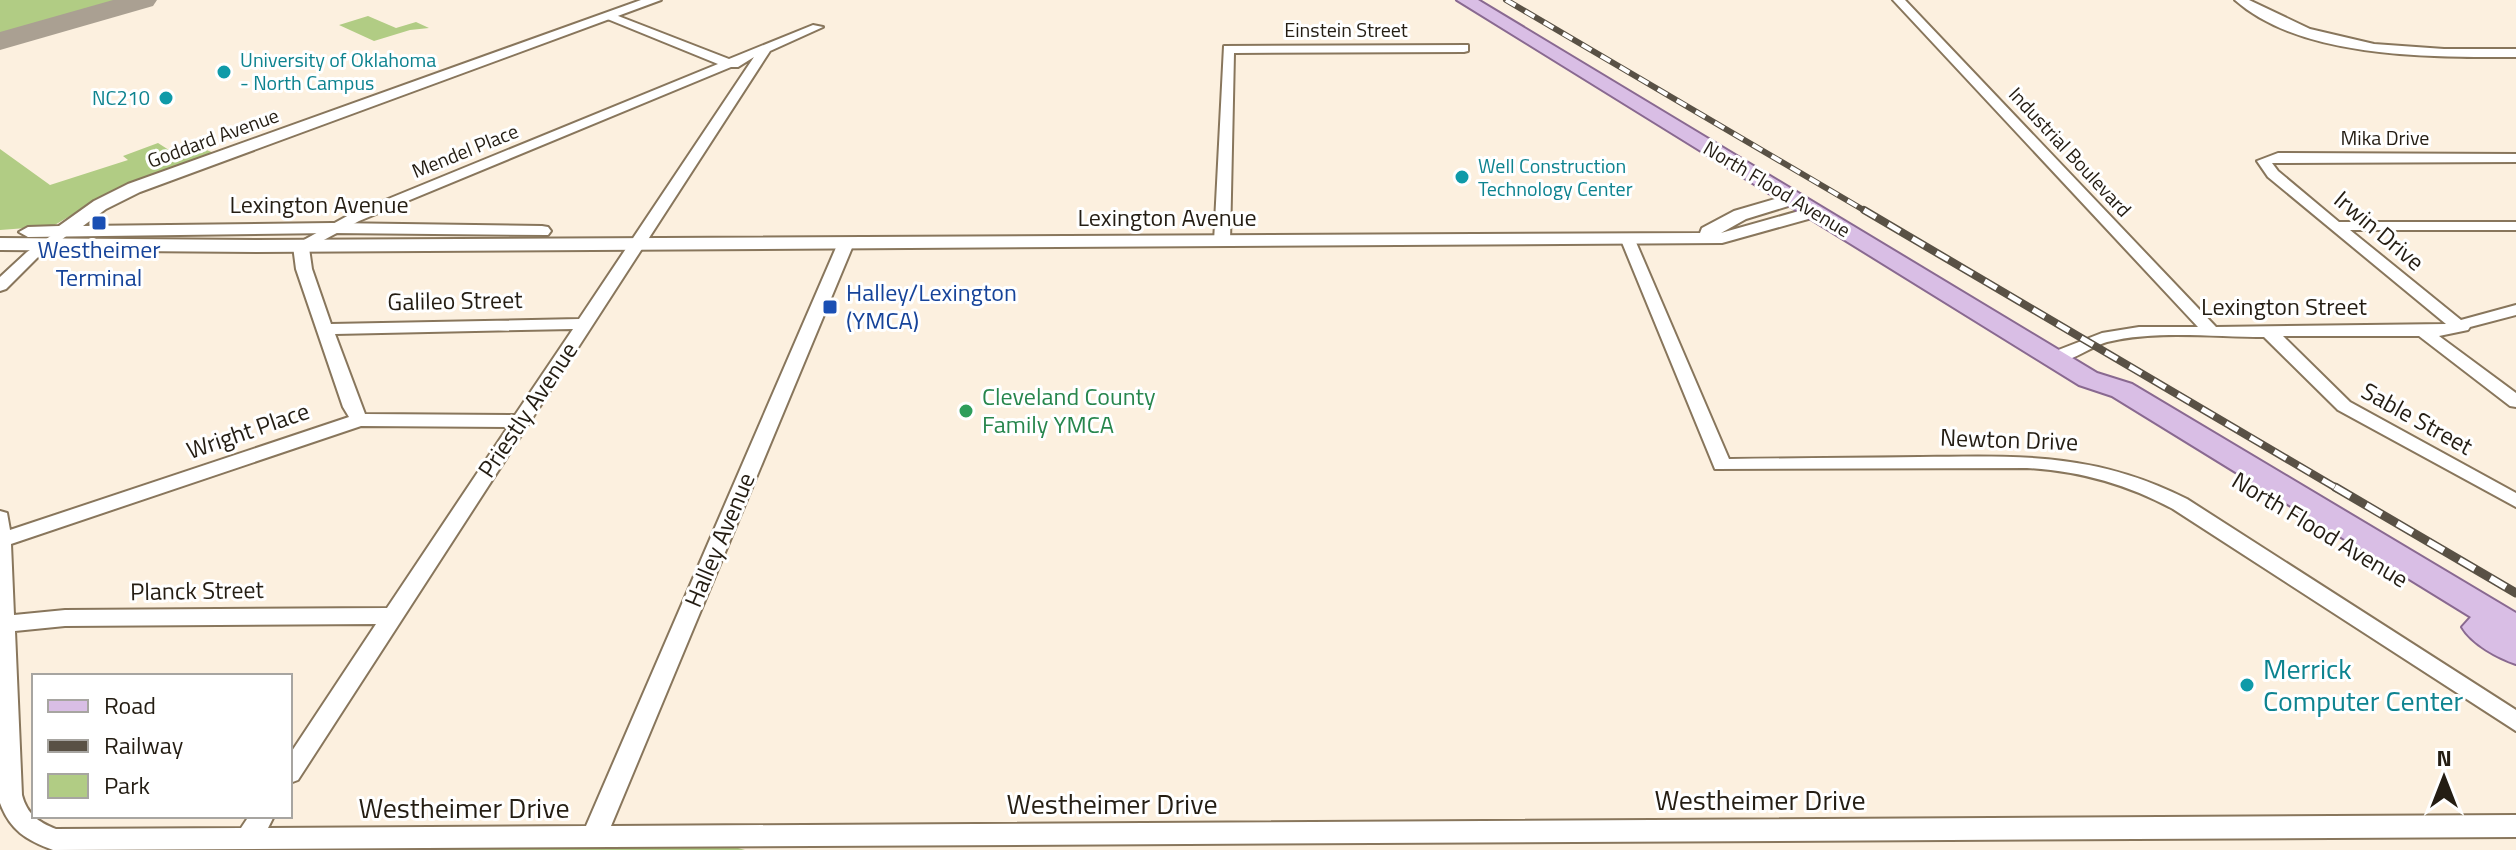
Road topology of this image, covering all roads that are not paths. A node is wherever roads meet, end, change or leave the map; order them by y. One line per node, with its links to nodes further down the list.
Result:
1 (654, 0): 5 (street, Goddard Avenue)
2 (1466, 0): 14 (main road, North Flood Avenue)
3 (1899, 0): 32 (street, Industrial Boulevard)
4 (2241, 0): 9 (street)
5 (609, 16): 10 (street); 18 (street, Goddard Avenue)
6 (817, 27): 7 (street, Mendel Place)
7 (766, 48): 10 (street, Mendel Place); 11 (street, Priestly Avenue)
8 (1464, 48): 21 (street, Einstein Street)
9 (2516, 53)
10 (730, 63): 11 (street); 17 (street, Mendel Place)
11 (752, 69): 24 (street, Priestly Avenue)
12 (2516, 158): 13 (street, Mika Drive)
13 (2267, 169): 15 (street, Irwin Drive)
14 (1803, 205): 20 (street, Lexington Avenue); 35 (main road, North Flood Avenue)
15 (2334, 226): 16 (street); 30 (street, Irwin Drive)
16 (2516, 226)
17 (332, 228): 18 (street, Lexington Avenue); 24 (street, Lexington Avenue); 26 (street, Mendel Place)
18 (64, 231): 19 (street, Lexington Avenue); 25 (street)
19 (0, 234)
20 (1628, 240): 21 (street, Lexington Avenue); 47 (street, Newton Drive)
21 (1222, 242): 22 (street, Lexington Avenue)
22 (846, 243): 24 (street, Lexington Avenue); 51 (street, Halley Avenue)
23 (0, 244): 25 (street, Lexington Avenue)
24 (638, 244): 26 (street, Lexington Avenue); 29 (street, Priestly Avenue)
25 (43, 246): 26 (street, Lexington Avenue); 27 (street)
26 (301, 246): 31 (street)
27 (0, 286)
28 (2516, 310): 30 (street, Lexington Street)
29 (586, 324): 31 (street, Galileo Street); 39 (street, Priestly Avenue)
30 (2462, 327): 33 (street, Lexington Street)
31 (326, 329): 38 (street)
32 (2211, 331): 34 (street, Lexington Street); 35 (street, Lexington Street)
33 (2423, 331): 34 (street, Lexington Street); 37 (street)
34 (2269, 332): 40 (street, Sable Street)
35 (2054, 358): 36 (main road, North Flood Avenue)
36 (2088, 379): 45 (main road, North Flood Avenue); 46 (main road, North Flood Avenue)
37 (2516, 402)
38 (360, 420): 39 (street, Wright Place); 42 (street, Wright Place)
39 (520, 421): 43 (street, Priestly Avenue)
40 (2516, 501)
41 (0, 518): 42 (street, Westheimer Drive)
42 (1, 540): 44 (street, Westheimer Drive)
43 (392, 616): 44 (street, Planck Street); 48 (street, Priestly Avenue)
44 (4, 624): 52 (street, Westheimer Drive)
45 (2516, 629)
46 (2516, 651)
47 (2516, 722)
48 (292, 770)
49 (261, 818): 52 (street)
50 (2516, 826): 53 (street, Westheimer Drive)
51 (594, 837): 54 (street, Westheimer Drive); 55 (street, Westheimer Drive)
52 (248, 839): 55 (street, Westheimer Drive)
53 (1510, 841): 54 (street, Westheimer Drive)
54 (791, 843)
55 (388, 844)

